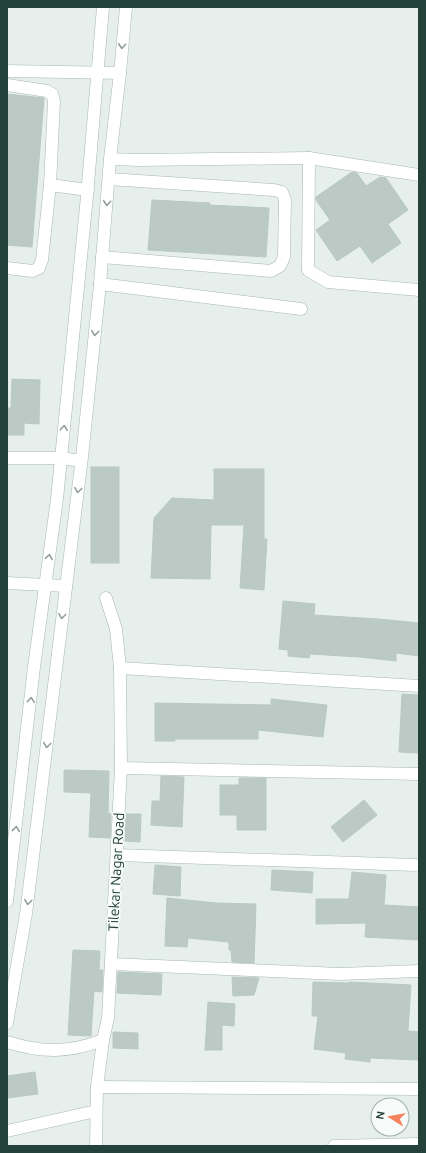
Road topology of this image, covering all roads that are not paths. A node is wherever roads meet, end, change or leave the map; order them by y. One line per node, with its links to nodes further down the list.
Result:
1 (103, 7): 4 (street)
2 (126, 7): 5 (street, one-way to 5)
3 (7, 71): 4 (street)
4 (98, 72): 5 (street); 12 (street)
5 (120, 73): 8 (street)
6 (7, 85): 11 (street)
7 (309, 158): 8 (street); 9 (street); 16 (street)
8 (110, 159): 10 (street)
9 (419, 175)
10 (109, 180): 13 (street, one-way to 13); 13 (street)
11 (50, 185): 12 (street); 14 (street)
12 (88, 190): 19 (street, one-way to 12)
13 (102, 257): 15 (street)
14 (7, 268)
15 (100, 284): 17 (street); 20 (street, one-way to 20)
16 (419, 290)
17 (301, 310)
18 (7, 458): 19 (street)
19 (61, 458): 20 (street); 22 (street, one-way to 19)
20 (82, 461): 23 (street, one-way to 23)
21 (7, 583): 22 (street)
22 (46, 584): 23 (street); 31 (street, one-way to 22)
23 (66, 586): 32 (street, one-way to 32)
24 (106, 598): 25 (street, Tilekar Nagar Road)
25 (120, 668): 26 (street); 27 (street, Tilekar Nagar Road)
26 (419, 686)
27 (121, 768): 28 (street); 29 (street, Tilekar Nagar Road)
28 (419, 774)
29 (117, 855): 30 (street); 34 (street, Tilekar Nagar Road)
30 (415, 865)
31 (8, 882): 32 (street); 33 (street)
32 (30, 886): 36 (street, one-way to 36)
33 (7, 901)
34 (111, 964): 35 (street); 37 (street, Tilekar Nagar Road)
35 (419, 972)
36 (7, 1023)
37 (103, 1040): 38 (street); 39 (street, Tilekar Nagar Road)
38 (7, 1042)
39 (96, 1087): 40 (street); 41 (street, Tilekar Nagar Road)
40 (419, 1089)
41 (96, 1111): 42 (street); 44 (street, Tilekar Nagar Road)
42 (7, 1131)
43 (419, 1144): 45 (street)
44 (96, 1146)
45 (334, 1146)

